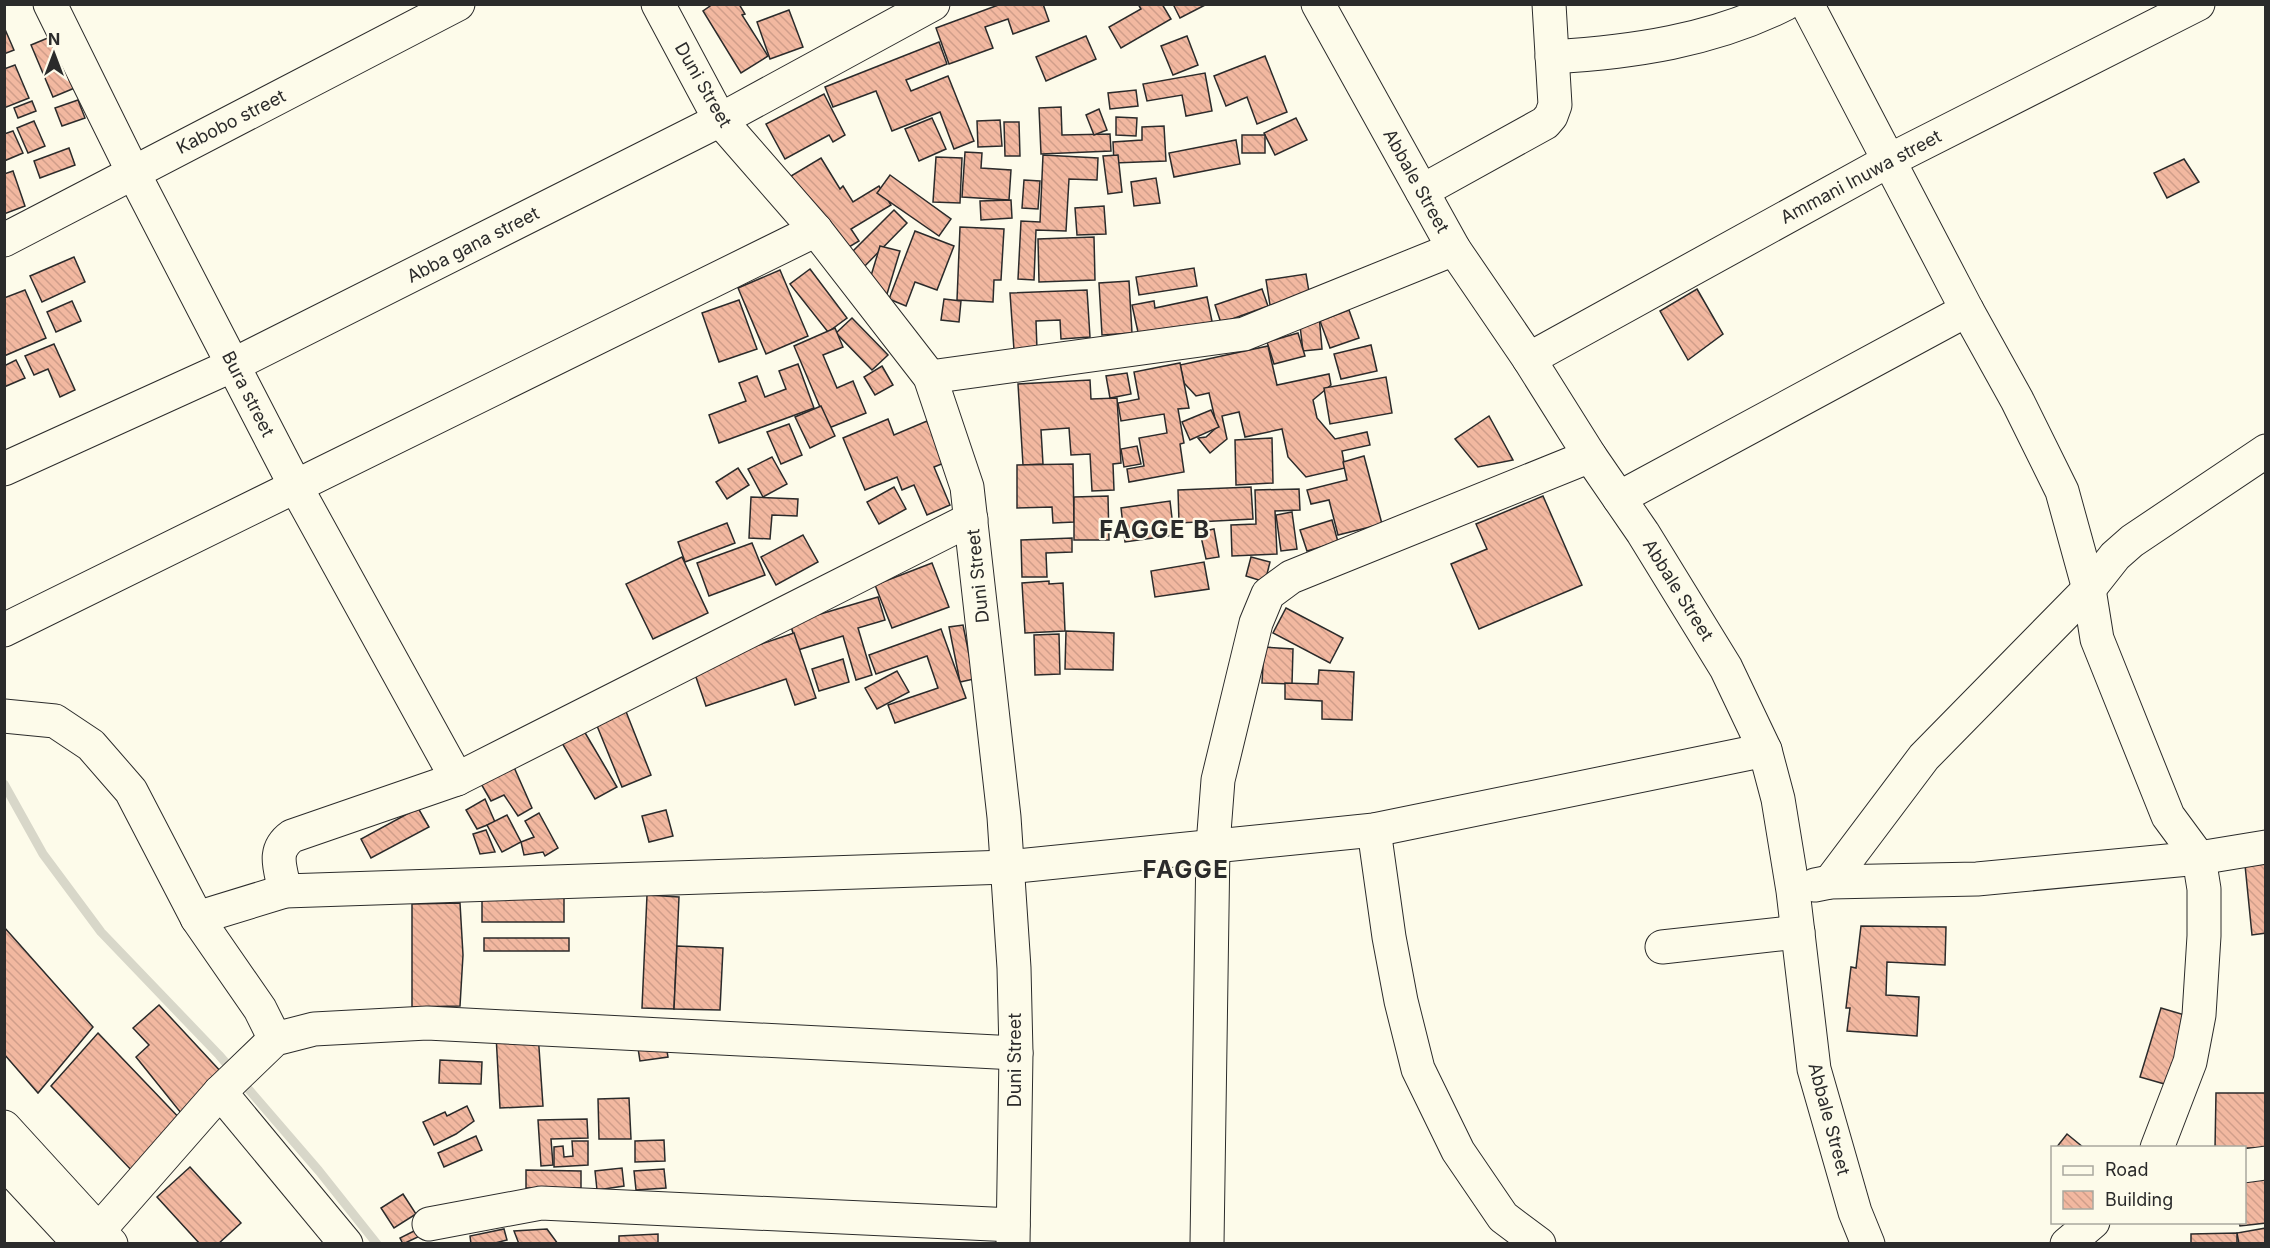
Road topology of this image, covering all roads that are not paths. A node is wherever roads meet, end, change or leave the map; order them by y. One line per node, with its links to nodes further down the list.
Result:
1 (50, 4): 13 (street, Bura street)
2 (458, 4): 13 (street, Kabobo street)
3 (658, 4): 11 (street, Duni Street)
4 (933, 4): 11 (street, Abba gana street)
5 (1318, 4): 14 (street, Abbale Street)
6 (1549, 4): 10 (street)
7 (1785, 4): 10 (street)
8 (1808, 4): 12 (street)
9 (2198, 4): 12 (street, Ammani Inuwa street)
10 (1552, 57): 14 (street)
11 (720, 120): 15 (street, Duni Street); 20 (street, Abba gana street)
12 (1890, 160): 18 (street); 19 (street, Ammani Inuwa street)
13 (133, 172): 16 (street, Kabobo street); 20 (street, Bura street)
14 (1422, 190): 17 (street, Abbale Street)
15 (816, 230): 21 (street, Duni Street); 25 (street)
16 (4, 240)
17 (1454, 249): 19 (street, Abbale Street); 21 (street)
18 (1967, 310): 26 (street); 28 (street)
19 (1529, 359): 23 (street, Abbale Street)
20 (233, 365): 24 (street, Abba gana street); 25 (street, Bura street)
21 (930, 377): 27 (street, Duni Street)
22 (2265, 451): 28 (street)
23 (1590, 456): 26 (street, Abbale Street); 34 (street)
24 (4, 469)
25 (296, 486): 29 (street); 32 (street, Bura street)
26 (1619, 498): 31 (street, Abbale Street)
27 (971, 519): 32 (street); 37 (street, Duni Street)
28 (2089, 589): 36 (street); 38 (street)
29 (4, 630)
30 (4, 716): 41 (street)
31 (1765, 750): 33 (street); 40 (street, Abbale Street)
32 (457, 779): 39 (street)
33 (1374, 830): 34 (street); 58 (street)
34 (1213, 845): 37 (street); 57 (street)
35 (2265, 847): 36 (street)
36 (2199, 858): 38 (street); 48 (street)
37 (1007, 867): 39 (street); 45 (street, Duni Street)
38 (1830, 882): 40 (street)
39 (285, 891): 41 (street)
40 (1793, 891): 42 (street, Abbale Street)
41 (197, 918): 44 (street)
42 (1798, 932): 43 (street); 59 (street, Abbale Street)
43 (1662, 947)
44 (274, 1039): 45 (street); 46 (street)
45 (1016, 1053): 54 (street, Duni Street)
46 (220, 1092): 55 (street); 56 (street)
47 (4, 1127): 55 (street)
48 (2158, 1146)
49 (4, 1162): 55 (street)
50 (2265, 1163): 51 (street)
51 (2246, 1166)
52 (429, 1224): 54 (street)
53 (2091, 1224): 60 (street)
54 (1013, 1234)
55 (97, 1239)
56 (346, 1244)
57 (1207, 1244)
58 (1539, 1244)
59 (1868, 1244)
60 (2067, 1244)

